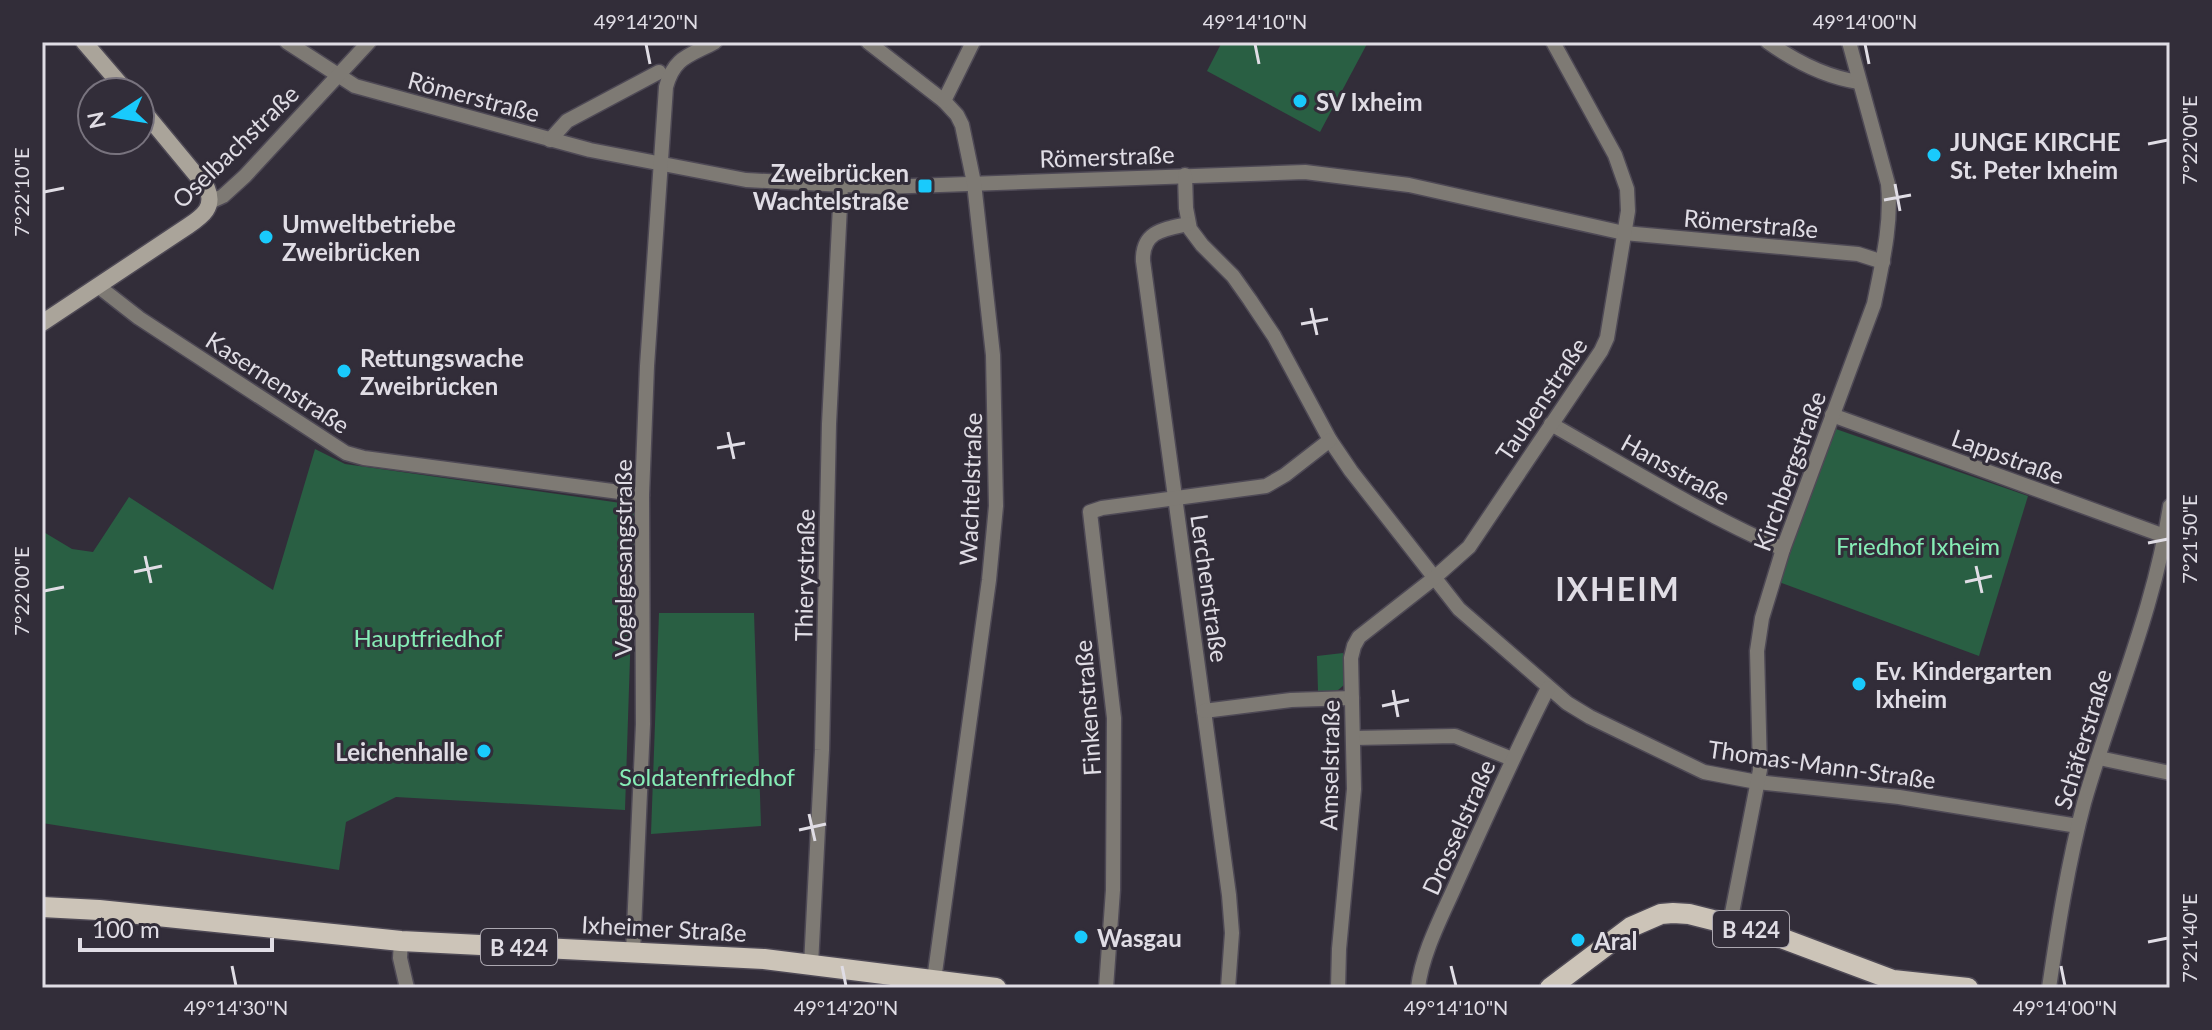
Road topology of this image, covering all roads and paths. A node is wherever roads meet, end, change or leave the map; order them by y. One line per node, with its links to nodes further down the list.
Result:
1 (84, 42): 11 (street)
2 (287, 42): 12 (street, Römerstraße)
3 (369, 42): 12 (street, Oselbachstraße)
4 (715, 42): 17 (street, Vogelgesangstraße)
5 (868, 42): 14 (street, Wachtelstraße)
6 (973, 42): 14 (street)
7 (1553, 42): 23 (street, Taubenstraße)
8 (1768, 42): 13 (street)
9 (1849, 42): 13 (street, Kirchbergstraße)
10 (659, 72): 16 (street)
11 (113, 76)
12 (339, 77): 16 (street, Römerstraße); 21 (street, Oselbachstraße)
13 (1859, 82): 24 (street, Kirchbergstraße)
14 (944, 101): 19 (street, Wachtelstraße)
15 (156, 126): 21 (street)
16 (550, 140): 17 (street, Römerstraße)
17 (661, 165): 20 (street, Römerstraße); 30 (street, Vogelgesangstraße)
18 (1185, 175): 19 (street, Römerstraße); 22 (street); 23 (street, Römerstraße)
19 (974, 183): 20 (street, Römerstraße); 51 (street, Wachtelstraße)
20 (841, 186): 49 (street, Thierystraße)
21 (210, 202): 25 (street, Oselbachstraße)
22 (1188, 224): 29 (street, Thomas-Mann-Straße); 31 (street, Lerchenstraße)
23 (1624, 233): 24 (street, Römerstraße); 28 (street, Taubenstraße)
24 (1883, 262): 27 (street, Kirchbergstraße)
25 (98, 286): 26 (street, Oselbachstraße); 30 (street, Kasernenstraße)
26 (42, 323)
27 (1832, 415): 33 (street, Lappstraße); 34 (street, Kirchbergstraße)
28 (1551, 424): 34 (street, Hansstraße); 35 (street, Taubenstraße)
29 (1330, 440): 31 (street); 35 (street, Thomas-Mann-Straße)
30 (642, 495): 48 (street, Vogelgesangstraße)
31 (1175, 497): 38 (street, Lerchenstraße); 54 (street, Finkenstraße)
32 (2170, 506): 33 (street, Schäferstraße)
33 (2168, 537): 40 (street, Schäferstraße)
34 (1783, 549): 43 (street, Kirchbergstraße)
35 (1433, 579): 36 (street, Thomas-Mann-Straße); 37 (street, Amselstraße)
36 (1548, 688): 41 (street, Drosselstraße); 43 (street, Thomas-Mann-Straße)
37 (1352, 698): 38 (street); 39 (street, Amselstraße)
38 (1204, 711): 55 (street, Lerchenstraße)
39 (1354, 738): 41 (street); 56 (street, Amselstraße)
40 (2099, 758): 42 (street); 44 (street, Schäferstraße)
41 (1512, 759): 57 (street, Drosselstraße)
42 (2170, 773)
43 (1757, 782): 44 (street, Thomas-Mann-Straße); 46 (street, Kirchbergstraße)
44 (2078, 826): 60 (street, Schäferstraße)
45 (42, 907): 47 (main road, Ixheimer Straße / B 424)
46 (1730, 923): 50 (main road, B 424); 58 (main road, B 424)
47 (401, 941): 48 (main road, Ixheimer Straße / B 424); 52 (street)
48 (633, 952): 49 (main road, Ixheimer Straße / B 424)
49 (811, 965): 51 (main road, Ixheimer Straße / B 424)
50 (1871, 981): 59 (main road, B 424)
51 (937, 983): 53 (main road, Ixheimer Straße / B 424)
52 (407, 988)
53 (996, 988)
54 (1106, 988)
55 (1228, 988)
56 (1338, 988)
57 (1418, 988)
58 (1550, 988)
59 (1968, 988)
60 (2049, 988)

